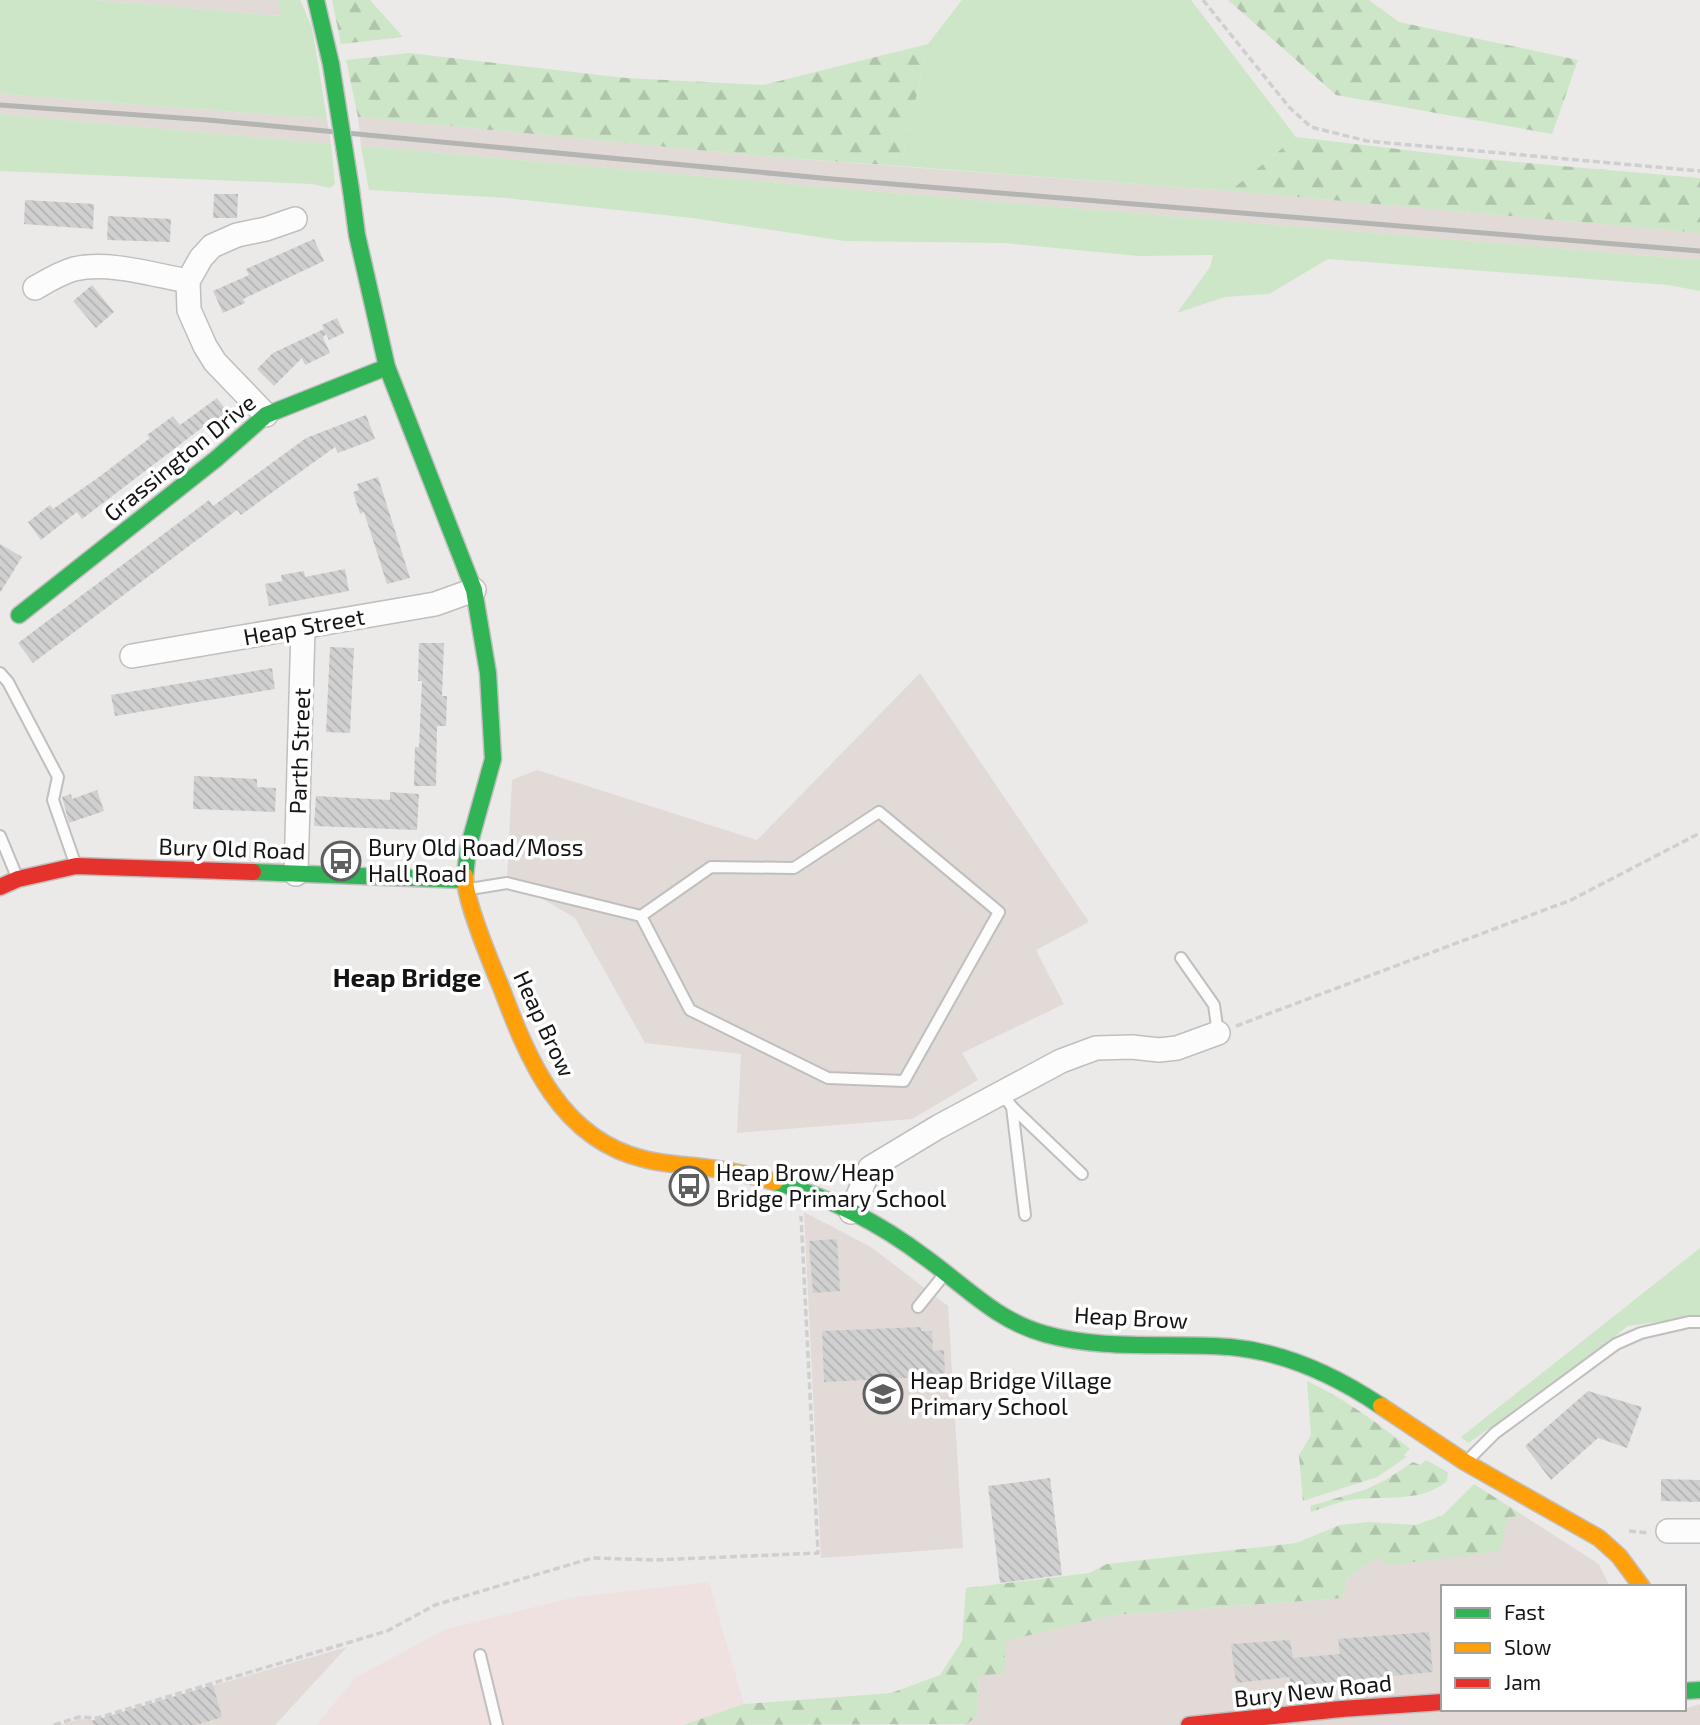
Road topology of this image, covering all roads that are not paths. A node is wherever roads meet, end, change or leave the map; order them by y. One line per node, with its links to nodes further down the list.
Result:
1 (316, 0): 5 (main road, bridge)
2 (295, 219): 3 (street)
3 (188, 281): 4 (street); 6 (street)
4 (35, 288)
5 (387, 367): 6 (main road, Grassington Drive); 7 (main road)
6 (266, 415): 8 (main road, Grassington Drive)
7 (474, 590): 9 (street, Heap Street); 16 (main road)
8 (19, 615)
9 (303, 628): 10 (street, Heap Street); 14 (street, Parth Street)
10 (132, 656)
11 (0, 673): 13 (lane)
12 (0, 836): 15 (lane)
13 (76, 866): 14 (main road, Bury Old Road); 15 (main road, Bury Old Road)
14 (296, 874): 16 (main road, Bury Old Road)
15 (18, 879): 17 (main road, Bury Old Road)
16 (466, 885): 18 (lane); 23 (main road, Heap Brow)
17 (0, 887)
18 (641, 916): 18 (lane)
19 (1181, 958): 20 (lane)
20 (1218, 1033): 21 (street)
21 (1007, 1100): 22 (lane); 23 (street); 24 (lane)
22 (1082, 1174)
23 (851, 1212): 25 (main road, Heap Brow)
24 (1025, 1215)
25 (945, 1273): 26 (lane); 28 (main road, Heap Brow)
26 (918, 1307)
27 (1700, 1322): 28 (lane)
28 (1466, 1462): 31 (main road, Heap Brow)
29 (1668, 1531): 30 (street)
30 (1700, 1531)
31 (1641, 1585)
32 (480, 1655): 34 (lane)
33 (1433, 1706): 35 (main road, Bury New Road)
34 (497, 1725)
35 (1189, 1725)

